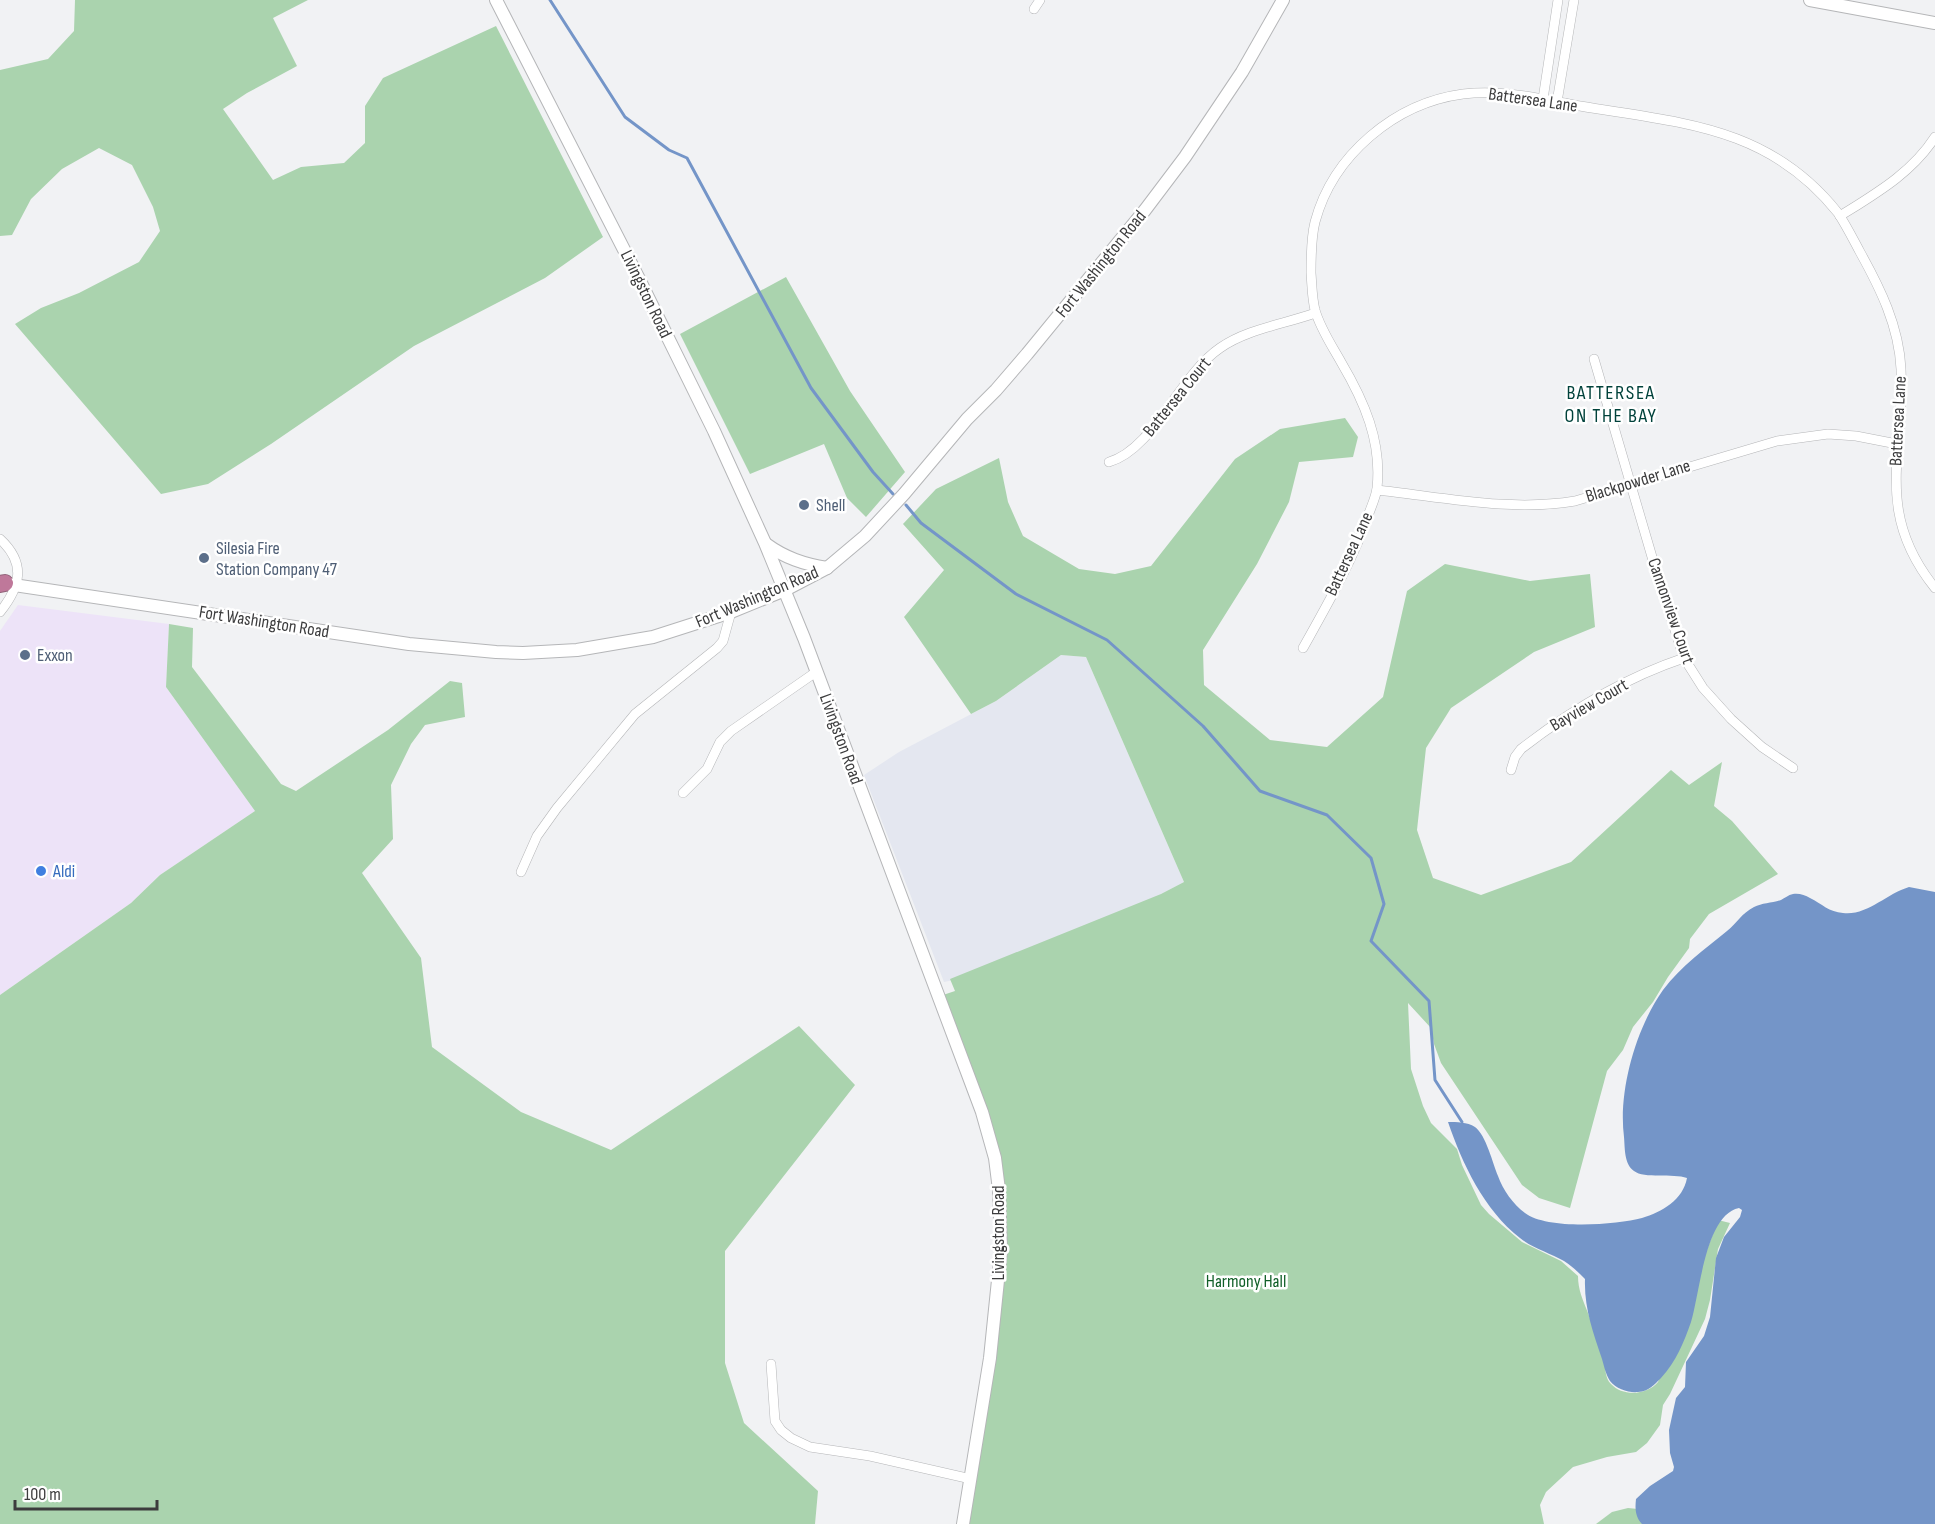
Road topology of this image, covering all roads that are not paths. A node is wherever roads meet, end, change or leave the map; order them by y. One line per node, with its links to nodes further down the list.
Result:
1 (496, 0): 20 (main road, Livingston Road)
2 (1040, 0): 7 (street)
3 (1283, 0): 21 (main road, Fort Washington Road)
4 (1558, 0): 9 (street)
5 (1574, 0): 10 (street)
6 (1810, 0): 8 (main road)
7 (1034, 9)
8 (1935, 22)
9 (1543, 99): 10 (street, Battersea Lane); 13 (street, Battersea Lane)
10 (1557, 102): 12 (street, Battersea Lane)
11 (1935, 137): 12 (street)
12 (1840, 216): 15 (street, Battersea Lane)
13 (1315, 313): 16 (street, Battersea Court); 18 (street, Battersea Lane)
14 (1594, 359): 17 (street, Cannonview Court)
15 (1897, 444): 17 (street, Blackpowder Lane); 23 (street, Battersea Lane)
16 (1109, 462)
17 (1630, 484): 18 (street, Blackpowder Lane); 28 (street, Cannonview Court)
18 (1377, 490): 27 (street, Battersea Lane)
19 (0, 539): 22 (street)
20 (765, 543): 21 (main road); 24 (main road, Livingston Road)
21 (827, 568): 24 (main road, Fort Washington Road)
22 (6, 584): 25 (street); 26 (main road, Fort Washington Road)
23 (1935, 588)
24 (785, 590): 26 (main road, Fort Washington Road); 29 (main road, Livingston Road)
25 (0, 612)
26 (731, 612): 33 (street)
27 (1303, 648)
28 (1684, 658): 30 (street, Cannonview Court); 31 (street, Bayview Court)
29 (816, 672): 32 (street); 35 (main road, Livingston Road)
30 (1793, 768)
31 (1511, 770)
32 (683, 793)
33 (521, 872)
34 (771, 1364): 35 (street)
35 (971, 1479): 36 (main road, Livingston Road)
36 (963, 1524)

